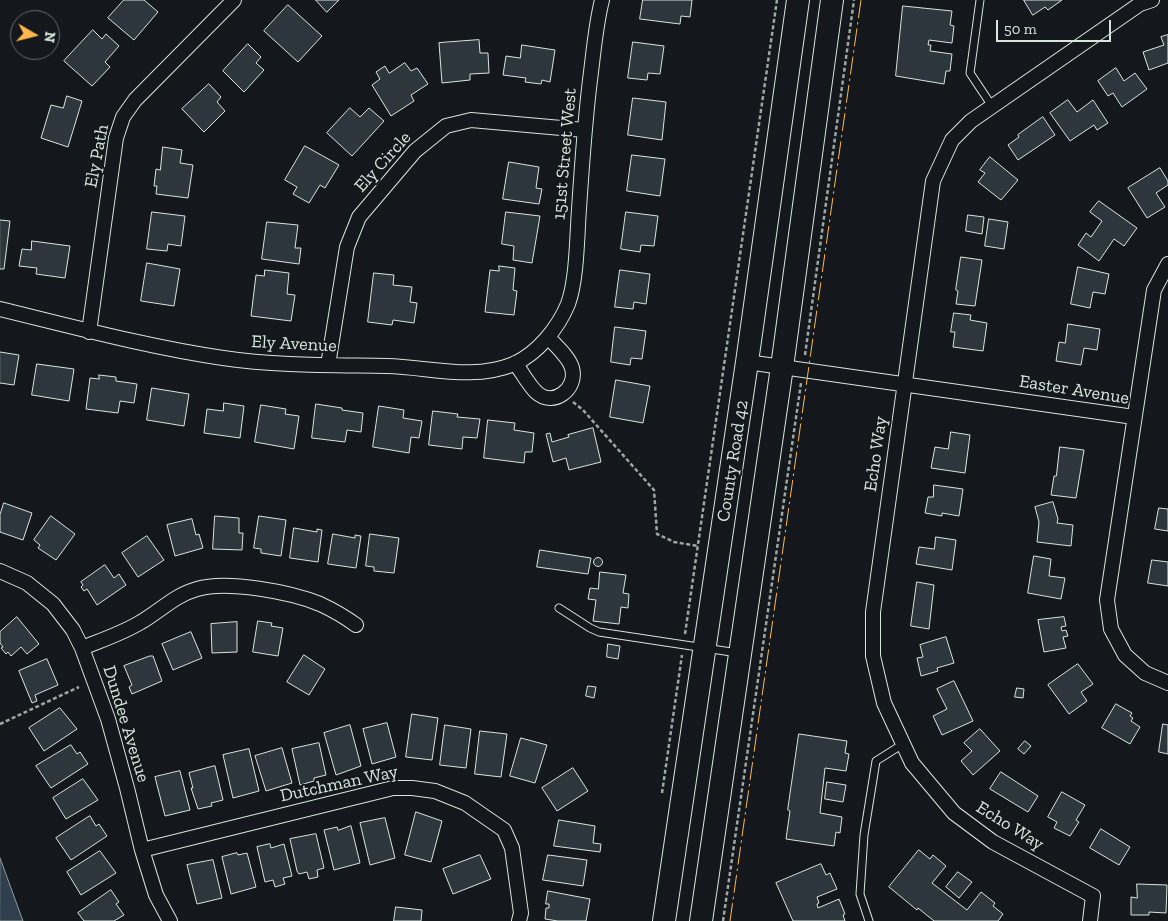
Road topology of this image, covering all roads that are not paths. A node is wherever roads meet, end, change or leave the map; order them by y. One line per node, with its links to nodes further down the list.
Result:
1 (234, 0): 12 (street, Ely Path)
2 (602, 0): 8 (street, 151st Street West)
3 (798, 0): 14 (highway, County Road 42)
4 (832, 0): 17 (highway, County Road 42)
5 (980, 0): 7 (lane)
6 (1152, 0): 7 (street, Echo Way)
7 (992, 106): 18 (street, Echo Way)
8 (584, 130): 11 (street, 151st Street West); 16 (street, Ely Circle)
9 (1168, 264): 19 (street)
10 (0, 309): 12 (street, Ely Avenue)
11 (565, 310): 13 (street, Ely Avenue)
12 (89, 332): 16 (street, Ely Avenue)
13 (548, 337): 15 (street, Ely Avenue); 15 (street)
14 (747, 362): 17 (street, Easter Avenue); 23 (highway, County Road 42)
15 (515, 363): 16 (street, Ely Avenue)
16 (328, 365)
17 (792, 368): 18 (street, Easter Avenue); 25 (highway, County Road 42)
18 (904, 384): 19 (street, Easter Avenue); 27 (street, Echo Way)
19 (1134, 417): 26 (street, Easter Avenue)
20 (0, 571): 24 (street, Dundee Avenue)
21 (559, 608): 23 (lane)
22 (356, 625): 24 (street)
23 (694, 646): 25 (lane); 31 (highway, County Road 42)
24 (82, 648): 28 (street, Dundee Avenue)
25 (740, 654): 32 (highway, County Road 42)
26 (1168, 683)
27 (903, 744): 33 (lane); 34 (street, Echo Way)
28 (142, 850): 29 (street, Dundee Avenue); 30 (street, Dutchman Way)
29 (170, 921)
30 (519, 921)
31 (664, 921)
32 (702, 921)
33 (869, 921)
34 (1090, 921)

